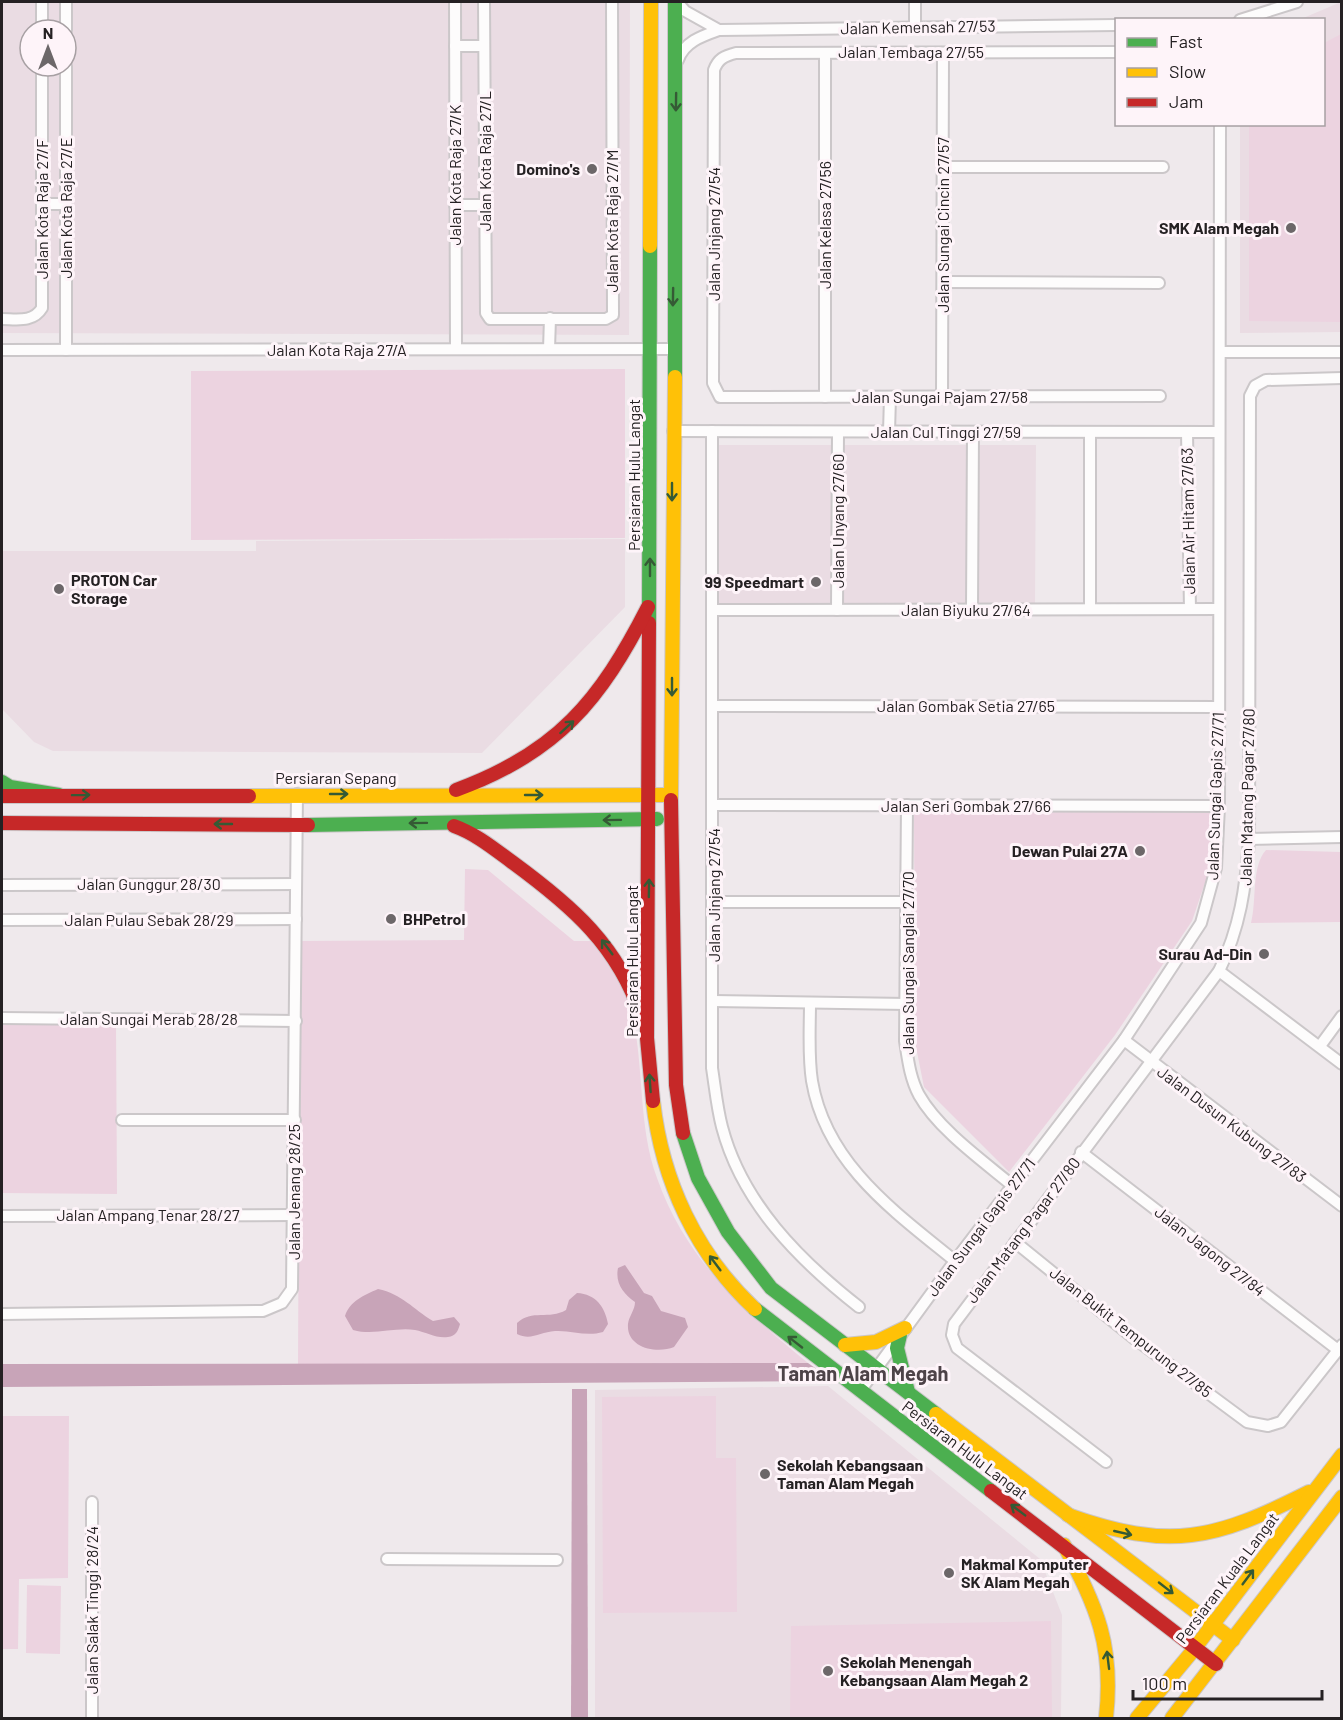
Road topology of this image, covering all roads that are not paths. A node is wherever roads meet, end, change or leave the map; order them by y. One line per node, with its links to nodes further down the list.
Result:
1 (42, 2): 11 (street)
2 (66, 2): 12 (street)
3 (455, 2): 16 (street, Jalan Kota Raja 27/K)
4 (484, 2): 17 (street, Jalan Kota Raja 27/L)
5 (612, 2): 34 (street, Jalan Kota Raja 27/M)
6 (651, 2): 39 (main road, Persiaran Hulu Langat)
7 (676, 2): 15 (street); 21 (main road, Persiaran Hulu Langat)
8 (915, 2): 14 (street)
9 (1297, 2): 10 (street)
10 (1261, 16)
11 (42, 18)
12 (66, 18)
13 (1115, 25): 14 (street, Jalan Kemensah 27/53)
14 (915, 27): 15 (street, Jalan Kemensah 27/53)
15 (719, 30): 21 (street)
16 (455, 46): 17 (street); 30 (street, Jalan Kota Raja 27/K)
17 (484, 46): 31 (street, Jalan Kota Raja 27/L)
18 (1115, 52): 20 (street, Jalan Tembaga 27/55)
19 (825, 53): 20 (street, Jalan Tembaga 27/55); 22 (street, Jalan Tembaga 27/55); 48 (street, Jalan Kelasa 27/56)
20 (943, 53): 26 (street, Jalan Sungai Cincin 27/57)
21 (677, 70): 40 (main road, Persiaran Hulu Langat, one-way to 40)
22 (714, 70): 47 (street, Jalan Jinjang 27/54)
23 (42, 78): 28 (street, Jalan Kota Raja 27/F)
24 (66, 78): 29 (street, Jalan Kota Raja 27/E)
25 (1220, 126): 43 (street, Jalan Sungai Gapis 27/71)
26 (943, 167): 27 (street); 32 (street, Jalan Sungai Cincin 27/57)
27 (1163, 168)
28 (42, 204): 29 (street); 35 (street, Jalan Kota Raja 27/F)
29 (66, 204): 42 (street, Jalan Kota Raja 27/E)
30 (455, 205): 31 (street); 37 (street, Jalan Kota Raja 27/K)
31 (484, 205): 36 (street, Jalan Kota Raja 27/L)
32 (943, 282): 33 (street); 50 (street, Jalan Sungai Cincin 27/57)
33 (1159, 283)
34 (550, 318): 36 (street, Jalan Kota Raja 27/M); 38 (street)
35 (2, 319)
36 (490, 319)
37 (456, 349): 38 (street, Jalan Kota Raja 27/A); 42 (street, Jalan Kota Raja 27/A)
38 (549, 349): 39 (street, Jalan Kota Raja 27/A)
39 (650, 349): 40 (street, Jalan Kota Raja 27/A); 59 (main road, Persiaran Hulu Langat, one-way to 39)
40 (673, 349): 51 (main road, Persiaran Hulu Langat)
41 (2, 350): 42 (street, Jalan Kota Raja 27/A)
42 (66, 350)
43 (1220, 352): 44 (street); 58 (street, Jalan Sungai Gapis 27/71)
44 (1341, 352)
45 (1341, 378): 84 (street, Jalan Matang Pagar 27/80)
46 (1160, 396): 50 (street, Jalan Sungai Pajam 27/58)
47 (720, 397): 48 (street, Jalan Sungai Pajam 27/58)
48 (825, 397): 49 (street, Jalan Sungai Pajam 27/58)
49 (890, 397): 50 (street, Jalan Sungai Pajam 27/58); 54 (street)
50 (942, 397)
51 (673, 431): 52 (street, Jalan Cul Tinggi 27/59); 73 (main road, Persiaran Hulu Langat, one-way to 73)
52 (712, 431): 53 (street, Jalan Cul Tinggi 27/59); 64 (street, Jalan Jinjang 27/54)
53 (838, 432): 54 (street, Jalan Cul Tinggi 27/59); 65 (street, Jalan Unyang 27/60)
54 (889, 432): 55 (street, Jalan Cul Tinggi 27/59)
55 (973, 432): 56 (street, Jalan Cul Tinggi 27/59); 60 (street)
56 (1090, 432): 57 (street, Jalan Cul Tinggi 27/59); 61 (street)
57 (1187, 432): 58 (street, Jalan Cul Tinggi 27/59); 62 (street, Jalan Air Hitam 27/63)
58 (1219, 432): 63 (street, Jalan Sungai Gapis 27/71)
59 (650, 602): 70 (main road, one-way to 59); 72 (main road, Persiaran Hulu Langat)
60 (972, 609): 61 (street, Jalan Biyuku 27/64); 65 (street, Jalan Biyuku 27/64)
61 (1090, 609): 62 (street, Jalan Biyuku 27/64)
62 (1190, 609): 63 (street, Jalan Biyuku 27/64)
63 (1219, 609): 67 (street, Jalan Sungai Gapis 27/71)
64 (714, 610): 65 (street, Jalan Biyuku 27/64); 66 (street, Jalan Jinjang 27/54)
65 (837, 610)
66 (714, 706): 67 (street, Jalan Gombak Setia 27/65); 75 (street, Jalan Jinjang 27/54)
67 (1219, 707): 77 (street, Jalan Sungai Gapis 27/71)
68 (2, 782): 71 (main road)
69 (297, 794): 70 (main road, Persiaran Sepang, one-way to 70); 71 (main road, Persiaran Sepang, one-way to 69); 82 (street, Jalan Jenang 28/25)
70 (443, 794): 72 (main road, Persiaran Sepang, one-way to 72)
71 (59, 795): 74 (main road, Persiaran Sepang)
72 (649, 795): 73 (main road, Persiaran Sepang); 79 (main road, Persiaran Hulu Langat)
73 (671, 795): 78 (main road, Persiaran Hulu Langat)
74 (2, 796)
75 (714, 805): 76 (street, Jalan Seri Gombak 27/66); 87 (street, Jalan Jinjang 27/54)
76 (907, 806): 77 (street, Jalan Seri Gombak 27/66); 88 (street, Jalan Sungai Sanglai 27/70)
77 (1218, 806): 99 (street, Jalan Sungai Gapis 27/71)
78 (671, 819): 79 (main road); 115 (main road, Persiaran Hulu Langat)
79 (650, 820): 81 (main road, one-way to 81); 98 (main road, Persiaran Hulu Langat, one-way to 79)
80 (2, 823): 82 (main road, one-way to 80)
81 (441, 823): 82 (main road, one-way to 82); 98 (main road, one-way to 81)
82 (297, 825): 85 (street, Jalan Jenang 28/25)
83 (1341, 837): 84 (street)
84 (1249, 839): 91 (street, Jalan Matang Pagar 27/80)
85 (296, 884): 86 (street, Jalan Gunggur 28/30); 89 (street, Jalan Jenang 28/25)
86 (2, 885)
87 (714, 902): 88 (street); 92 (street, Jalan Jinjang 27/54)
88 (907, 902): 94 (street, Jalan Sungai Sanglai 27/70)
89 (296, 919): 90 (street, Jalan Pulau Sebak 28/29); 97 (street, Jalan Jenang 28/25)
90 (2, 920)
91 (1219, 971): 100 (street); 101 (street, Jalan Matang Pagar 27/80)
92 (713, 1001): 93 (street); 112 (street, Jalan Jinjang 27/54)
93 (810, 1003): 94 (street); 111 (street)
94 (907, 1005): 106 (street, Jalan Sungai Sanglai 27/70)
95 (1341, 1016): 100 (street)
96 (2, 1018): 97 (street, Jalan Sungai Merab 28/28)
97 (296, 1021): 104 (street, Jalan Jenang 28/25)
98 (647, 1038): 118 (main road, Persiaran Hulu Langat, one-way to 98)
99 (1124, 1040): 101 (street, Jalan Dusun Kubung 27/83); 106 (street, Jalan Sungai Gapis 27/71)
100 (1320, 1046): 102 (street)
101 (1149, 1062): 105 (street, Jalan Matang Pagar 27/80); 107 (street, Jalan Dusun Kubung 27/83)
102 (1341, 1064)
103 (122, 1120): 104 (street)
104 (295, 1120): 108 (street, Jalan Jenang 28/25)
105 (1081, 1152): 110 (street, Jalan Matang Pagar 27/80); 116 (street, Jalan Jagong 27/84)
106 (1012, 1186): 111 (street, Jalan Sungai Gapis 27/71)
107 (1341, 1206)
108 (294, 1215): 109 (street, Jalan Ampang Tenar 28/27); 113 (street, Jalan Jenang 28/25)
109 (2, 1216)
110 (1015, 1242): 116 (street, Jalan Bukit Tempurung 27/85); 121 (street, Jalan Matang Pagar 27/80)
111 (955, 1261): 114 (street, Jalan Sungai Gapis 27/71)
112 (859, 1307)
113 (2, 1314)
114 (902, 1331): 115 (main road); 117 (street, Jalan Sungai Gapis 27/71); 119 (main road)
115 (843, 1344): 117 (main road, Persiaran Hulu Langat)
116 (1340, 1347)
117 (875, 1369): 118 (street, Jalan Sungai Gapis 27/71); 119 (main road, Persiaran Hulu Langat)
118 (860, 1391): 126 (main road, Persiaran Hulu Langat, one-way to 118)
119 (908, 1392): 125 (main road, Persiaran Hulu Langat)
120 (1341, 1455): 122 (main road, Persiaran Kuala Langat)
121 (1106, 1462)
122 (1316, 1489): 125 (main road, one-way to 122); 129 (main road, Persiaran Kuala Langat, one-way to 122)
123 (1341, 1497): 130 (main road)
124 (92, 1502): 133 (street, Jalan Salak Tinggi 28/24)
125 (1068, 1515): 129 (main road, Persiaran Hulu Langat, one-way to 129)
126 (1064, 1545): 131 (main road, Persiaran Hulu Langat); 134 (main road, one-way to 126)
127 (387, 1559): 128 (street)
128 (557, 1560)
129 (1213, 1624): 130 (main road, Persiaran Hulu Langat); 131 (main road, Persiaran Kuala Langat)
130 (1233, 1640): 132 (main road)
131 (1195, 1648): 132 (main road, Persiaran Hulu Langat); 135 (main road, Persiaran Kuala Langat)
132 (1216, 1664): 136 (main road)
133 (92, 1719)
134 (1107, 1719)
135 (1137, 1719)
136 (1172, 1719)

